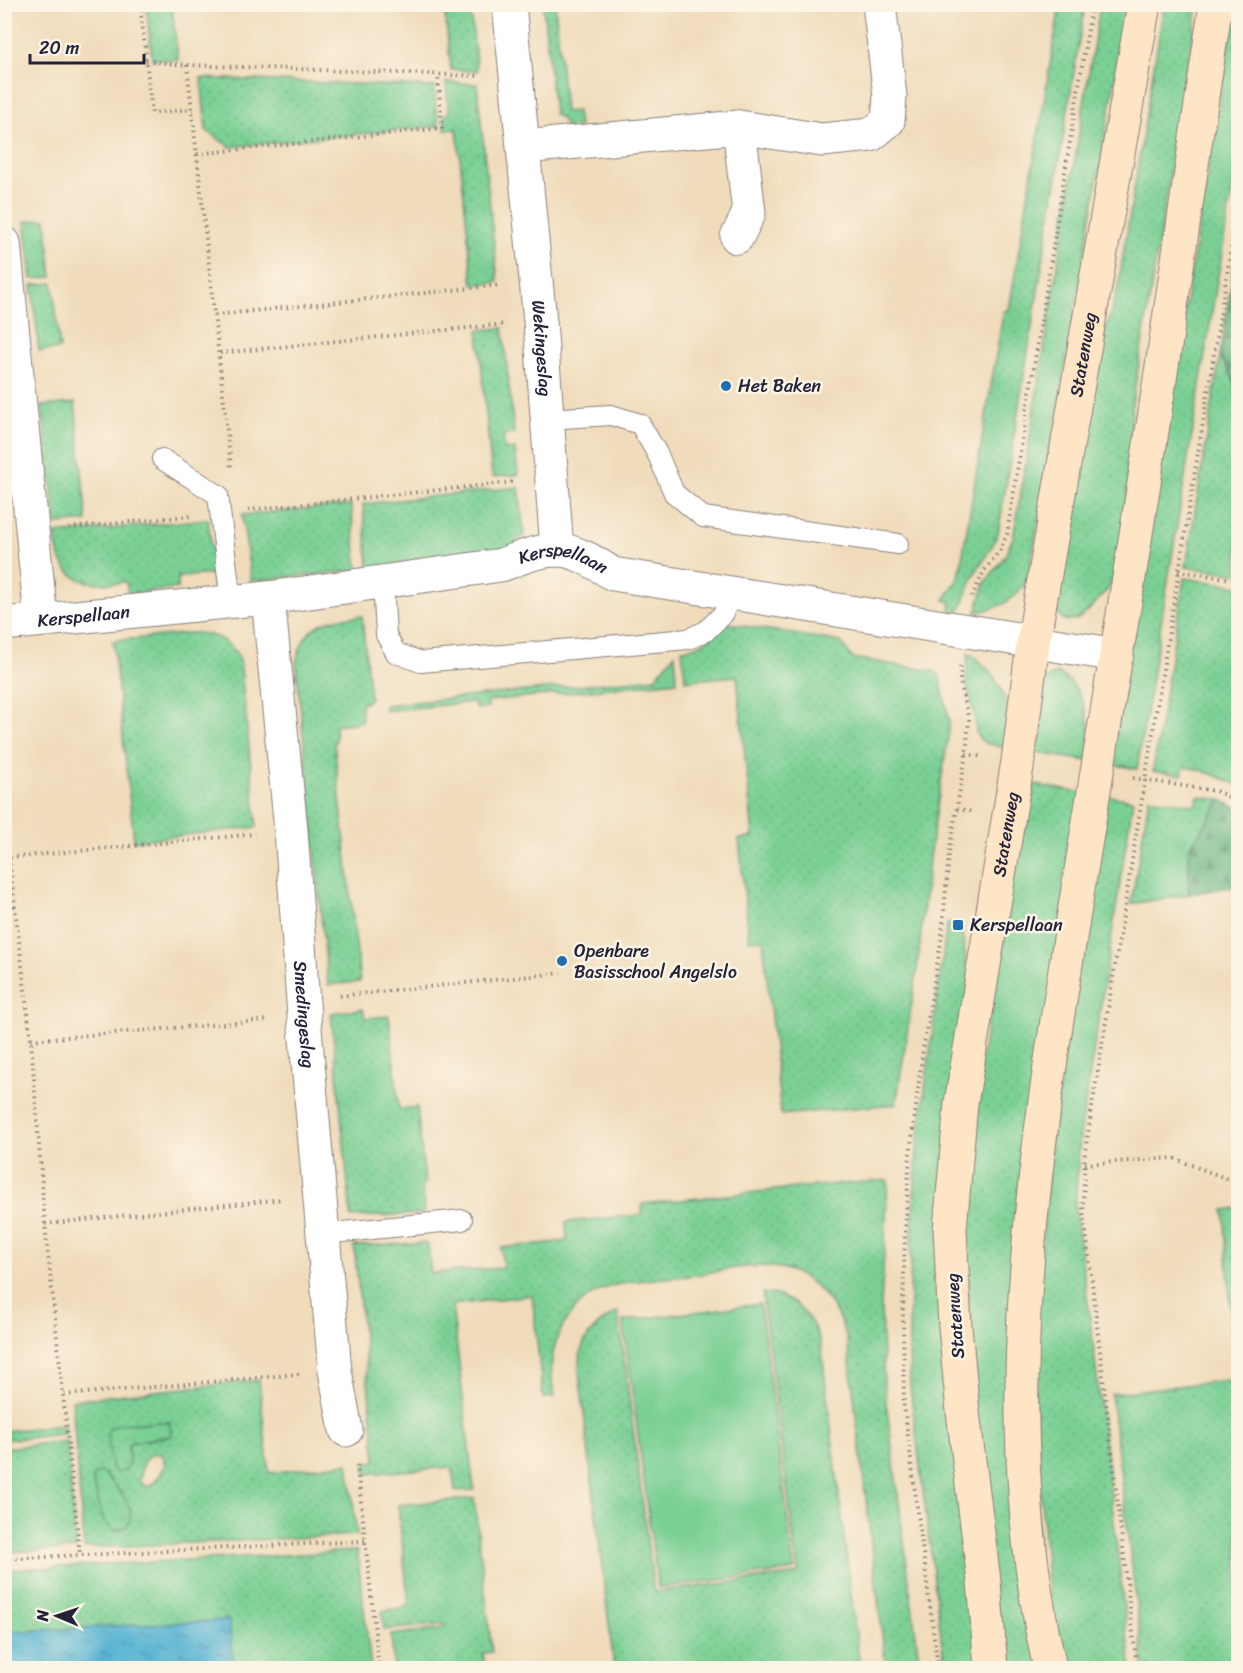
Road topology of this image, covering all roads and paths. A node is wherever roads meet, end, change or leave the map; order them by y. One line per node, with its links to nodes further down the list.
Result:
1 (140, 4): 7 (path)
2 (509, 4): 10 (street, Wekingeslag)
3 (879, 4): 12 (street)
4 (1092, 4): 37 (path)
5 (1144, 4): 38 (street, Statenweg)
6 (1216, 4): 39 (street)
7 (146, 62): 8 (path); 11 (path)
8 (187, 65): 9 (path); 11 (path)
9 (438, 75): 10 (path); 14 (path)
10 (516, 78): 13 (street, Wekingeslag)
11 (193, 109): 14 (path)
12 (739, 128): 13 (street); 16 (street)
13 (524, 147): 18 (street, Wekingeslag)
14 (197, 154): 19 (path)
15 (1239, 206): 29 (path)
16 (738, 237)
17 (4, 243): 26 (street)
18 (536, 281): 19 (path); 20 (street, Wekingeslag)
19 (215, 315): 21 (path)
20 (540, 321): 21 (path); 22 (street, Wekingeslag)
21 (220, 353): 25 (path)
22 (547, 419): 24 (street, Wekingeslag); 27 (lane)
23 (162, 459): 25 (lane)
24 (552, 478): 25 (path); 28 (street, Wekingeslag)
25 (228, 512): 26 (path); 34 (lane)
26 (32, 532): 35 (street)
27 (898, 544)
28 (557, 550): 31 (street, Kerspellaan); 32 (street, Kerspellaan)
29 (1178, 571): 30 (path); 40 (path)
30 (1239, 580)
31 (383, 582): 32 (lane); 33 (street, Kerspellaan)
32 (729, 593): 37 (street, Kerspellaan)
33 (268, 598): 34 (street, Kerspellaan); 42 (street, Smedingeslag)
34 (231, 602): 35 (street, Kerspellaan)
35 (41, 620): 36 (street, Kerspellaan)
36 (4, 624)
37 (965, 631): 38 (street, Kerspellaan)
38 (1033, 643): 39 (street, Kerspellaan); 60 (street, Statenweg)
39 (1117, 655): 61 (street)
40 (1144, 780): 41 (path); 47 (path)
41 (1239, 801)
42 (291, 830): 43 (path); 45 (street, Smedingeslag)
43 (7, 858): 46 (path)
44 (561, 973): 45 (path)
45 (304, 1008): 46 (path); 49 (street, Smedingeslag)
46 (31, 1040): 51 (path)
47 (1085, 1164): 48 (path); 62 (path)
48 (1239, 1183)
49 (320, 1196): 51 (path); 52 (street, Smedingeslag)
50 (462, 1220): 52 (lane)
51 (45, 1224): 54 (path)
52 (323, 1234): 53 (street, Smedingeslag)
53 (335, 1371): 54 (path); 55 (street, Smedingeslag)
54 (64, 1395): 57 (path)
55 (346, 1430): 56 (path)
56 (365, 1541): 57 (path); 59 (path)
57 (80, 1555): 58 (path)
58 (4, 1559)
59 (380, 1668)
60 (991, 1668)
61 (1050, 1668)
62 (1137, 1668)

